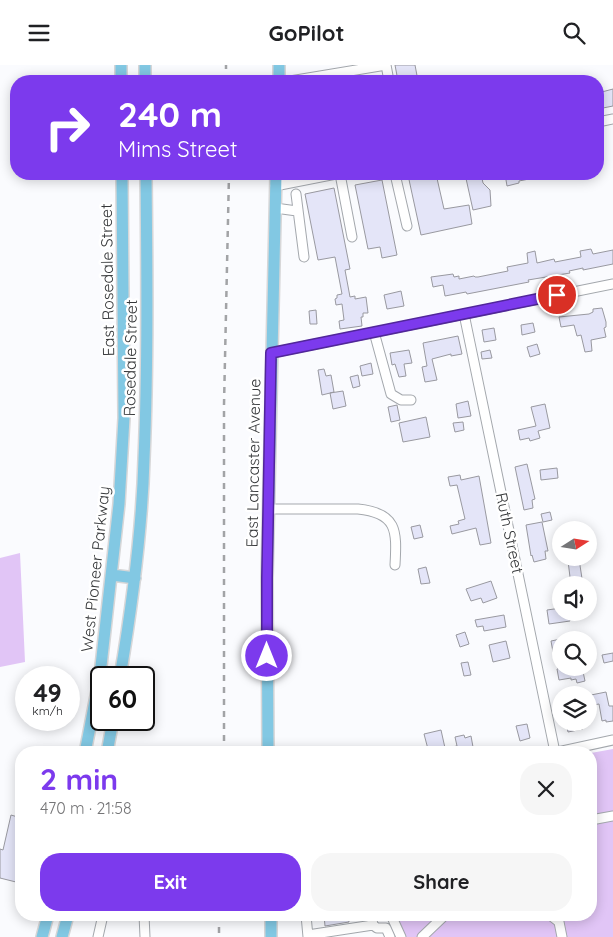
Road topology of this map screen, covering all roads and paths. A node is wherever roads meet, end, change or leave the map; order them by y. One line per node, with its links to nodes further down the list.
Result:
1 (326, 75): 2 (street)
2 (388, 75)
3 (122, 180): 18 (main road, East Rosedale Street)
4 (146, 180): 23 (main road, Rosedale Street)
5 (276, 180): 9 (main road, East Lancaster Avenue)
6 (341, 180): 12 (street)
7 (396, 180): 11 (street)
8 (296, 194): 10 (street)
9 (275, 209): 10 (street); 17 (main road, East Lancaster Avenue)
10 (297, 211): 13 (street)
11 (407, 226)
12 (352, 237)
13 (304, 257)
14 (613, 284): 15 (street)
15 (464, 314): 16 (street); 30 (street, Ruth Street)
16 (374, 332): 17 (street); 19 (street)
17 (271, 353): 20 (main road, East Lancaster Avenue)
18 (124, 387): 22 (main road, West Pioneer Parkway)
19 (411, 400)
20 (268, 509): 21 (street); 29 (main road, East Lancaster Avenue)
21 (395, 565)
22 (112, 575): 23 (main road); 27 (main road, West Pioneer Parkway)
23 (135, 578): 24 (main road)
24 (122, 666)
25 (111, 731): 28 (main road)
26 (613, 740): 31 (street)
27 (86, 746)
28 (108, 746)
29 (268, 746)
30 (553, 746)
31 (584, 746)
32 (613, 816): 33 (street)
33 (597, 819)
34 (46, 921): 46 (main road)
35 (66, 921): 47 (main road)
36 (102, 921): 48 (street)
37 (144, 921): 49 (street)
38 (271, 921): 50 (main road)
39 (307, 921): 45 (street)
40 (372, 921): 44 (street)
41 (394, 921): 52 (street)
42 (439, 921): 53 (street)
43 (558, 921): 54 (street)
44 (373, 925): 45 (street); 51 (street)
45 (308, 936)
46 (42, 937)
47 (62, 937)
48 (98, 937)
49 (145, 937)
50 (271, 937)
51 (390, 937)
52 (402, 937)
53 (422, 937)
54 (562, 937)

